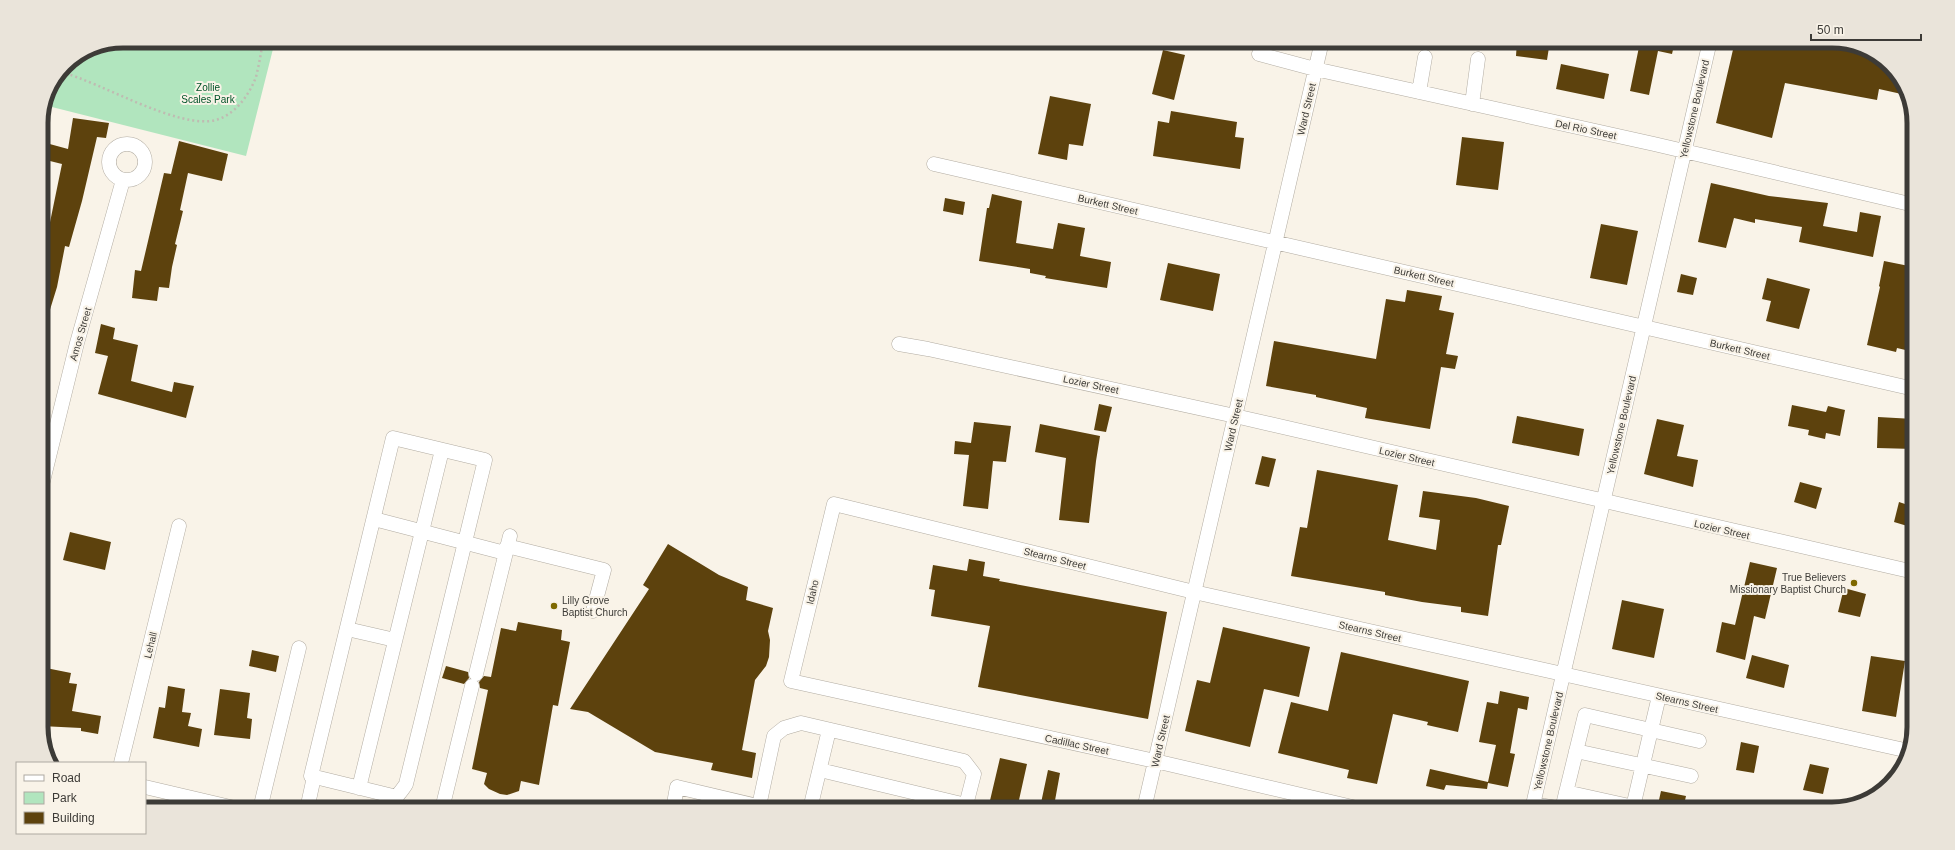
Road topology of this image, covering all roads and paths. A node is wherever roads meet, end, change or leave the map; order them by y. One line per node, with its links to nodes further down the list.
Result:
1 (262, 48): 8 (path)
2 (1320, 48): 7 (street, Ward Street)
3 (1708, 48): 11 (street, Yellowstone Boulevard)
4 (1259, 54): 7 (street, Del Rio Street)
5 (1425, 57): 9 (street)
6 (1478, 58): 10 (street)
7 (1315, 70): 9 (street, Del Rio Street); 15 (street, Ward Street)
8 (67, 74)
9 (1419, 92): 10 (street, Del Rio Street)
10 (1472, 104): 11 (street, Del Rio Street)
11 (1684, 152): 14 (street, Del Rio Street); 16 (street, Yellowstone Boulevard)
12 (934, 164): 15 (street, Burkett Street)
13 (123, 180): 21 (street, Amos Street)
14 (1907, 203)
15 (1275, 242): 16 (street, Burkett Street); 19 (street, Ward Street)
16 (1644, 327): 18 (street, Burkett Street); 22 (street, Yellowstone Boulevard)
17 (898, 344): 19 (street, Lozier Street)
18 (1907, 387)
19 (1235, 416): 22 (street, Lozier Street); 30 (street, Ward Street)
20 (442, 450): 24 (street); 26 (street); 27 (street)
21 (48, 461)
22 (1603, 501): 29 (street, Lozier Street); 35 (street, Yellowstone Boulevard)
23 (834, 504): 30 (street, Stearns Street); 36 (street, Idaho)
24 (374, 519): 26 (street); 32 (street)
25 (179, 526): 44 (street, Lehall)
26 (422, 531): 27 (street); 33 (street)
27 (465, 542): 28 (street); 52 (street)
28 (507, 545): 31 (street); 57 (street)
29 (1907, 570)
30 (1194, 592): 35 (street, Stearns Street); 43 (street, Ward Street)
31 (593, 611)
32 (347, 629): 33 (street); 48 (street)
33 (395, 640): 50 (street)
34 (299, 648): 54 (street)
35 (1563, 674): 37 (street, Stearns Street); 66 (street, Yellowstone Boulevard)
36 (791, 681): 43 (street, Cadillac Street)
37 (1659, 696): 39 (street); 41 (street, Stearns Street)
38 (829, 730): 46 (street); 60 (street); 63 (street)
39 (1651, 730): 40 (street); 42 (street); 45 (street)
40 (1699, 741)
41 (1903, 750)
42 (1576, 751): 45 (street); 51 (street)
43 (1155, 761): 64 (street, Ward Street); 65 (street, Cadillac Street)
44 (121, 762)
45 (1642, 765): 47 (street); 69 (street)
46 (820, 770): 61 (street); 62 (street)
47 (1691, 776)
48 (314, 777): 50 (street); 55 (street)
49 (146, 787): 53 (street)
50 (359, 788): 52 (street)
51 (1566, 792): 67 (street); 68 (street)
52 (397, 797): 56 (street)
53 (209, 802)
54 (262, 802)
55 (309, 802)
56 (392, 802)
57 (446, 802)
58 (674, 802): 59 (street)
59 (721, 802)
60 (766, 802)
61 (812, 802)
62 (946, 802)
63 (967, 802)
64 (1146, 802)
65 (1331, 802)
66 (1533, 802)
67 (1564, 802)
68 (1611, 802)
69 (1639, 802)

